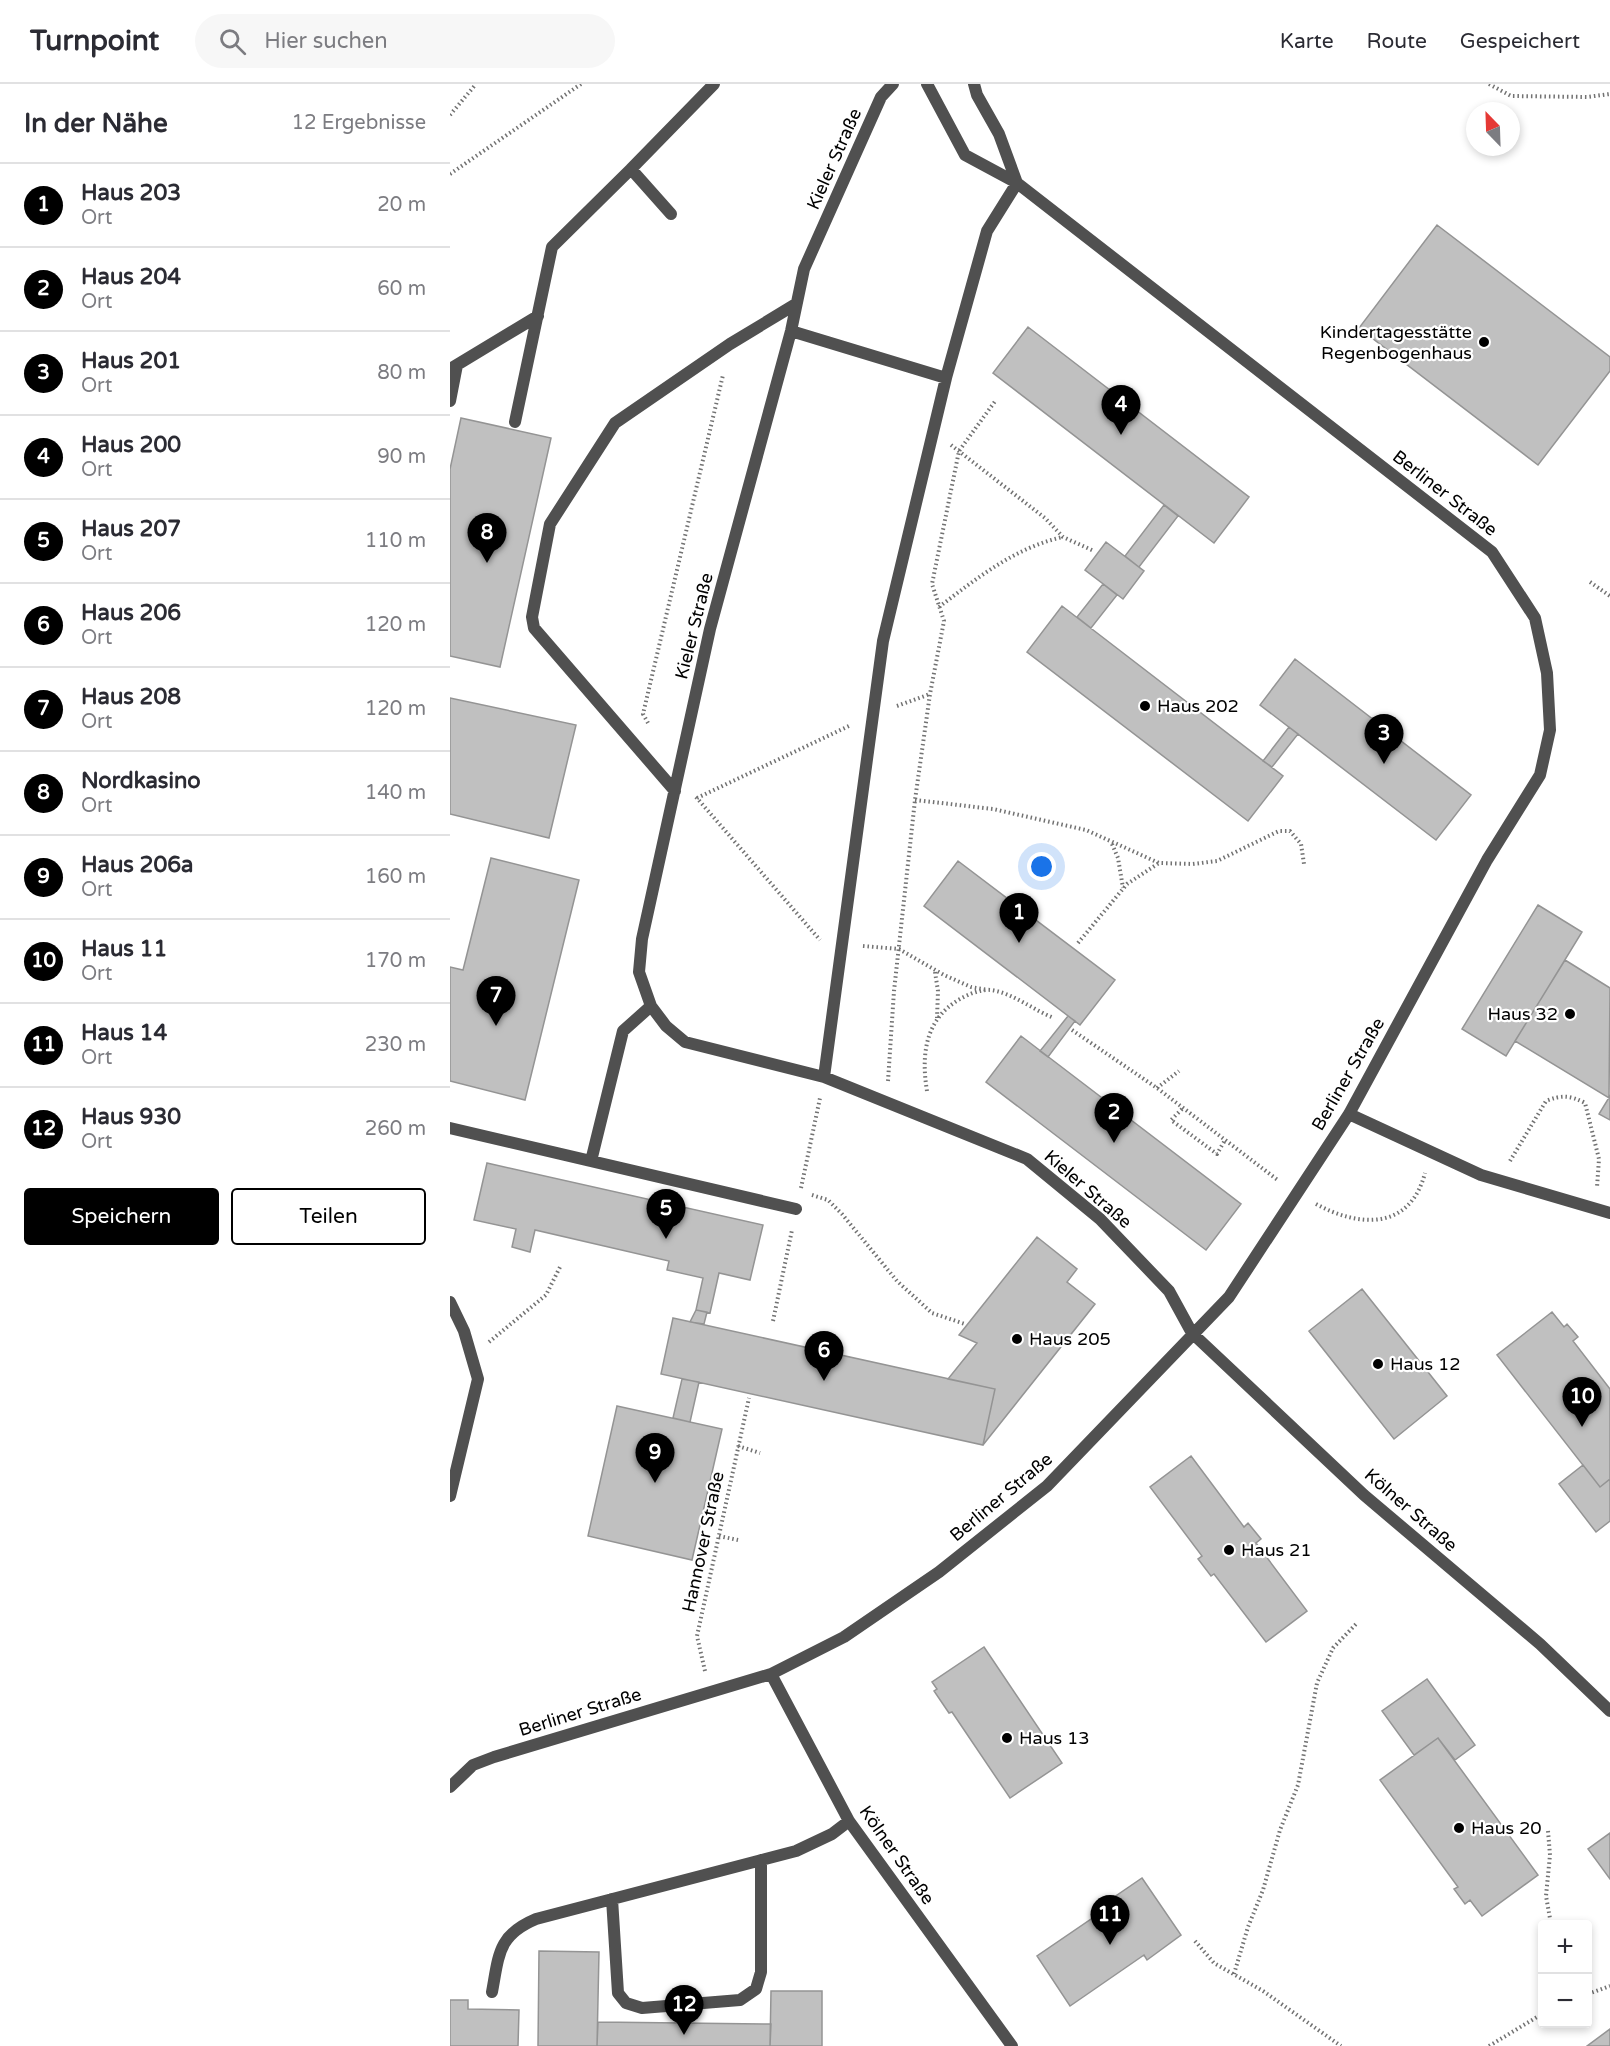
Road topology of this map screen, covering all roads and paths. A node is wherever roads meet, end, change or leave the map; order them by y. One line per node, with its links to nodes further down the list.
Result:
1 (476, 84): 9 (path)
2 (581, 84): 11 (path)
3 (714, 84): 10 (lane)
4 (893, 84): 14 (lane, Kieler Straße)
5 (927, 84): 12 (lane, Berliner Straße)
6 (974, 84): 12 (lane)
7 (1489, 84): 8 (path)
8 (1610, 94)
9 (450, 115)
10 (631, 169): 13 (lane); 15 (lane)
11 (450, 174)
12 (1017, 183): 18 (lane); 53 (lane, Berliner Straße)
13 (671, 214)
14 (796, 304): 16 (lane, Kieler Straße); 31 (lane)
15 (538, 316): 17 (lane); 21 (lane)
16 (791, 332): 18 (lane); 31 (lane, Kieler Straße)
17 (453, 367): 20 (lane)
18 (946, 378): 22 (lane)
19 (996, 400): 23 (path)
20 (450, 402)
21 (515, 422)
22 (932, 438): 23 (path); 30 (lane)
23 (959, 451): 24 (path); 28 (path)
24 (1063, 537): 25 (path); 28 (path)
25 (1094, 551)
26 (1590, 582): 27 (path)
27 (1610, 596)
28 (939, 607): 29 (path)
29 (930, 694): 30 (path); 33 (path)
30 (872, 715): 32 (path); 39 (lane)
31 (675, 791): 43 (lane, Kieler Straße)
32 (697, 798)
33 (915, 800): 34 (path); 40 (path)
34 (1112, 844): 35 (path); 37 (path)
35 (1159, 863): 36 (path); 37 (path)
36 (1304, 864)
37 (1123, 889): 38 (path)
38 (1078, 943)
39 (842, 945): 40 (path); 48 (lane)
40 (899, 950): 41 (path); 51 (path)
41 (935, 971): 42 (path); 45 (path)
42 (988, 990): 44 (path); 45 (path)
43 (651, 1006): 48 (lane, Kieler Straße); 57 (lane)
44 (1054, 1018)
45 (937, 1019): 50 (path)
46 (1072, 1030): 49 (path)
47 (1179, 1071): 49 (path)
48 (824, 1077): 51 (lane, Kieler Straße)
49 (1157, 1088): 52 (path)
50 (927, 1091)
51 (885, 1103): 67 (lane, Kieler Straße)
52 (1182, 1109): 55 (path); 55 (path)
53 (1349, 1114): 56 (lane); 60 (lane, Berliner Straße)
54 (450, 1128): 57 (lane)
55 (1225, 1140): 60 (path)
56 (1432, 1152): 58 (lane); 60 (path)
57 (591, 1161): 62 (lane)
58 (1498, 1180): 61 (lane); 61 (path)
59 (800, 1193): 66 (path)
60 (1297, 1194): 67 (lane, Berliner Straße)
61 (1591, 1208): 63 (lane)
62 (796, 1209)
63 (1610, 1213)
64 (560, 1268): 68 (path)
65 (450, 1302): 68 (lane)
66 (965, 1324)
67 (1192, 1333): 76 (lane, Berliner Straße); 78 (lane, Kölner Straße)
68 (471, 1355): 72 (lane)
69 (749, 1398): 70 (path, Hannover Straße)
70 (738, 1446): 71 (path); 73 (path, Hannover Straße)
71 (760, 1453)
72 (450, 1496)
73 (719, 1536): 74 (path); 77 (path, Hannover Straße)
74 (738, 1540)
75 (1357, 1623): 86 (path)
76 (771, 1674): 77 (lane, Berliner Straße); 80 (lane, Kölner Straße)
77 (710, 1692): 79 (lane, Berliner Straße)
78 (1610, 1711)
79 (450, 1787)
80 (849, 1821): 82 (lane); 91 (lane, Kölner Straße)
81 (1548, 1831): 84 (path)
82 (761, 1860): 83 (lane); 83 (lane)
83 (612, 1899): 88 (lane)
84 (1550, 1920)
85 (1195, 1941): 86 (path)
86 (1234, 1974): 92 (path)
87 (1610, 1986): 89 (path)
88 (492, 1992)
89 (1592, 1992)
90 (1538, 2016): 93 (path)
91 (1012, 2046)
92 (1341, 2046)
93 (1489, 2046)

